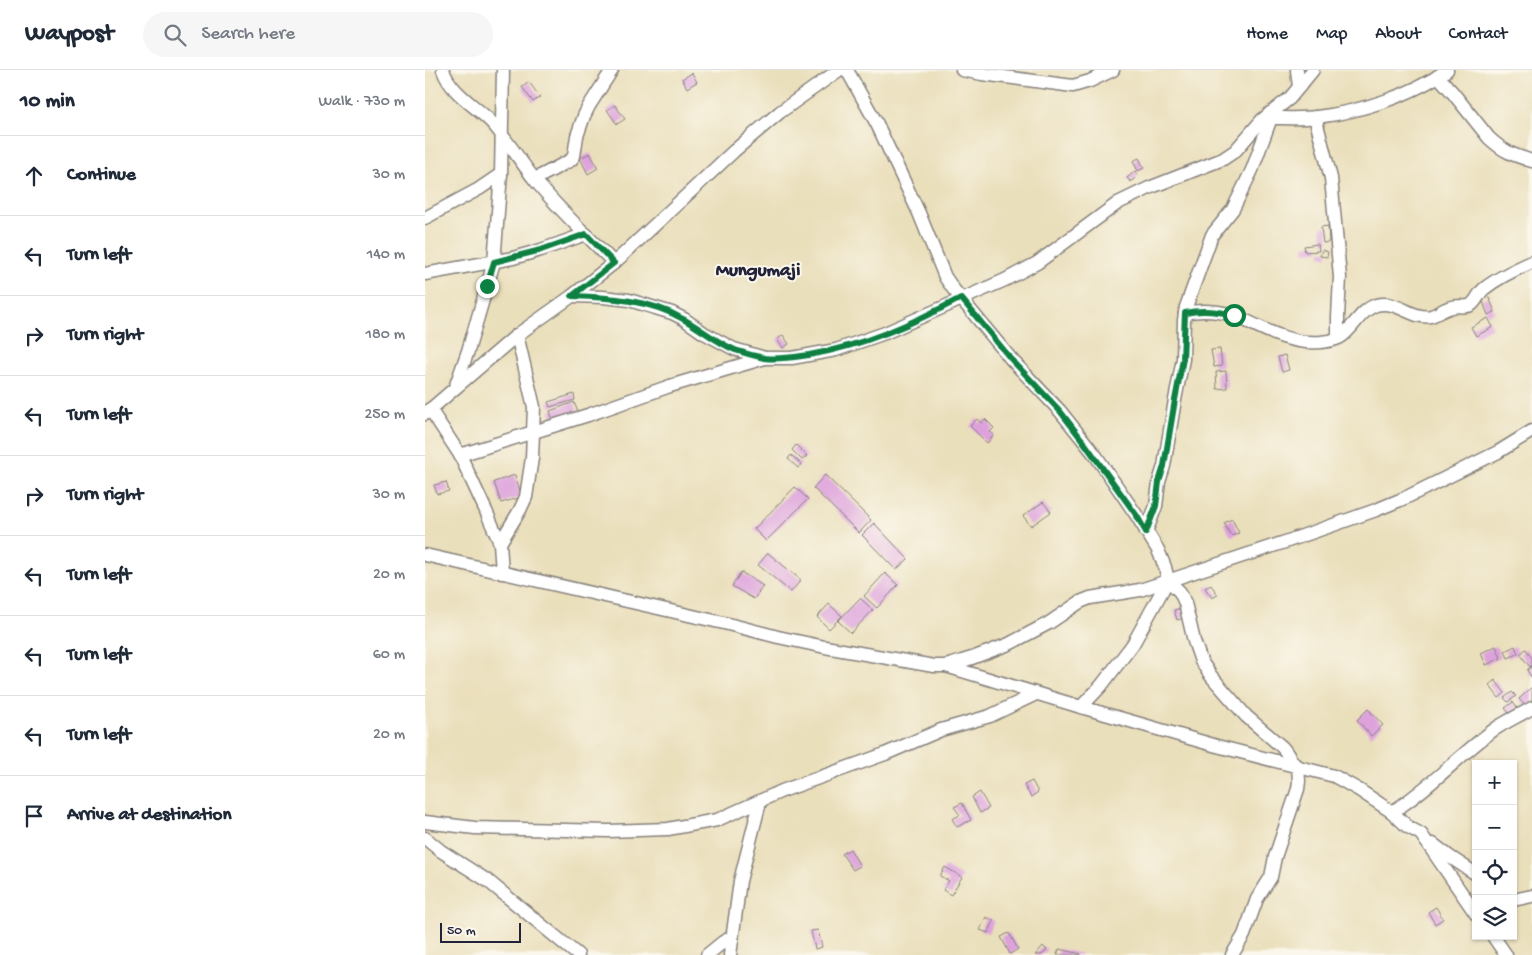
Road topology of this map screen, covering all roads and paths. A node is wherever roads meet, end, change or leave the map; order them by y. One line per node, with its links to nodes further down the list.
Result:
1 (443, 70): 14 (street)
2 (503, 70): 14 (street)
3 (613, 70): 17 (street)
4 (839, 70): 22 (street)
5 (847, 70): 25 (street)
6 (962, 70): 7 (street)
7 (1113, 70)
8 (1297, 70): 11 (street)
9 (1313, 70): 11 (street)
10 (1442, 73): 13 (street); 15 (street)
11 (1299, 87): 12 (street)
12 (1271, 116): 13 (street); 25 (street); 26 (street)
13 (1315, 117): 28 (street)
14 (502, 136): 16 (street); 17 (street)
15 (1532, 161)
16 (501, 174): 18 (street); 20 (street)
17 (535, 179): 19 (street)
18 (425, 218)
19 (586, 234): 20 (street); 22 (street)
20 (494, 262): 23 (street); 30 (street)
21 (1532, 262): 28 (street)
22 (614, 263): 24 (street)
23 (425, 274)
24 (572, 296): 27 (street); 29 (street)
25 (961, 298): 29 (street); 35 (street)
26 (1185, 313): 28 (street); 35 (street)
27 (517, 335): 30 (street); 33 (street)
28 (1340, 337)
29 (765, 358): 33 (street)
30 (455, 388): 31 (street)
31 (428, 412): 34 (street)
32 (1532, 431): 39 (street)
33 (534, 432): 34 (street); 36 (street)
34 (460, 455): 36 (street)
35 (1146, 532): 39 (street)
36 (500, 543): 38 (street)
37 (425, 555): 38 (street)
38 (502, 573): 40 (street)
39 (1168, 580): 40 (street); 42 (street); 44 (street)
40 (946, 666): 41 (street)
41 (1036, 694): 42 (street); 45 (street)
42 (1081, 707): 44 (street)
43 (1532, 708): 46 (street)
44 (1298, 766): 46 (street); 59 (street)
45 (760, 802): 47 (street); 54 (street)
46 (1392, 812): 48 (street)
47 (425, 822)
48 (1421, 834): 50 (street); 53 (street)
49 (425, 838): 56 (street)
50 (1472, 871)
51 (1532, 896): 52 (street)
52 (1517, 899)
53 (1472, 908)
54 (732, 938): 57 (street); 58 (street)
55 (1496, 940): 60 (street)
56 (578, 955)
57 (707, 955)
58 (730, 955)
59 (1232, 955)
60 (1507, 955)

